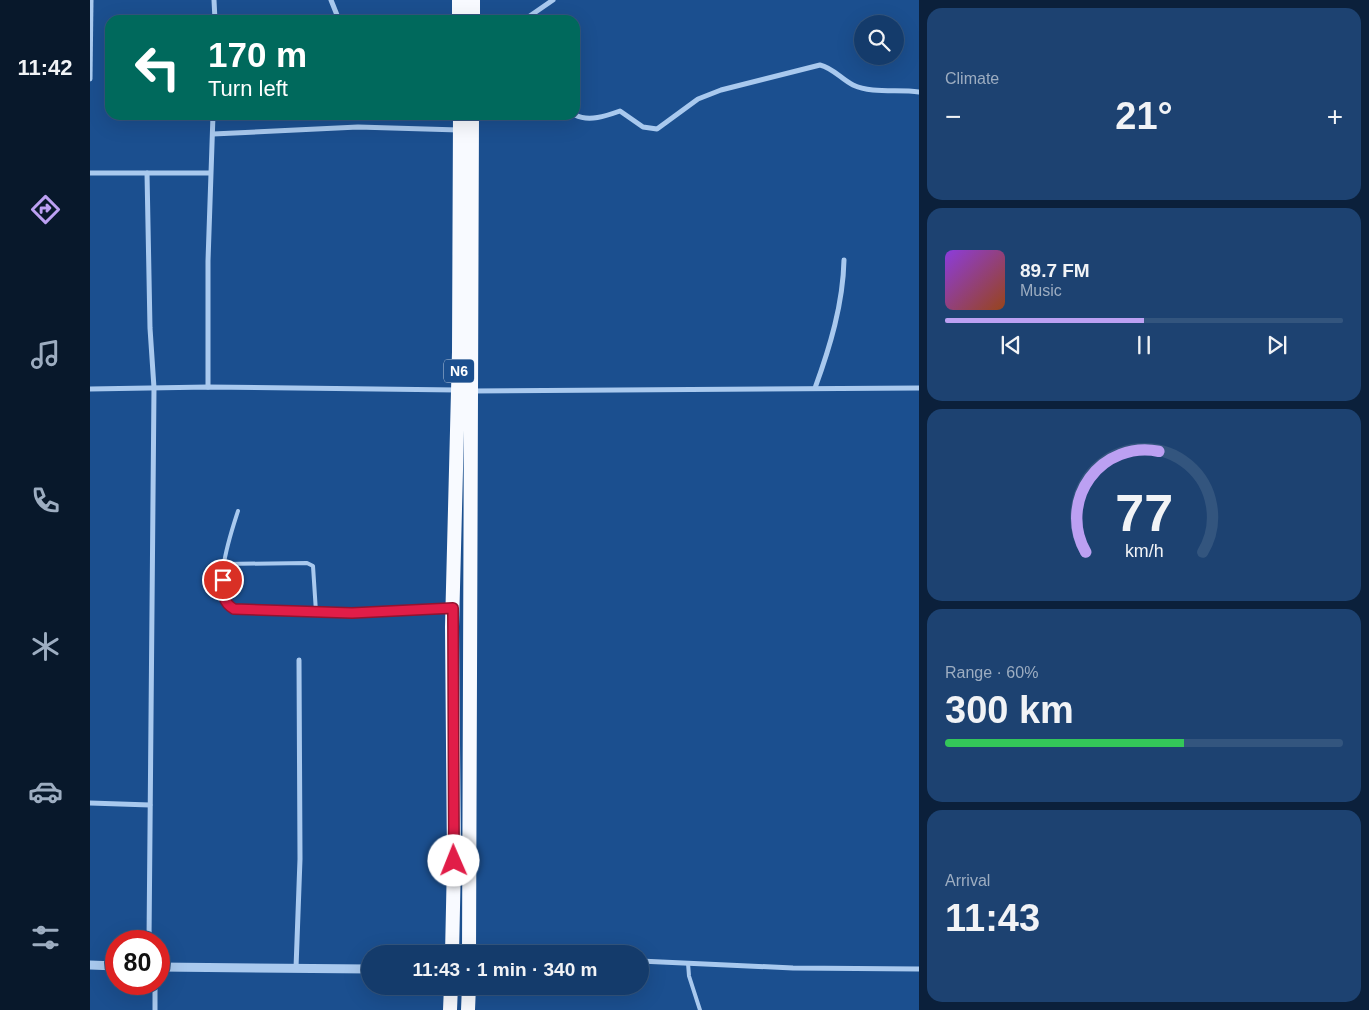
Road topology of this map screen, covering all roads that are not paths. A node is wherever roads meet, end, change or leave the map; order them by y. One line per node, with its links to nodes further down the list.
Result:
1 (91, 0): 12 (street)
2 (214, 0): 7 (street)
3 (331, 0): 8 (street)
4 (459, 0): 9 (highway)
5 (473, 0): 10 (highway)
6 (553, 0): 11 (street)
7 (215, 15)
8 (337, 15)
9 (459, 15)
10 (473, 15)
11 (531, 15)
12 (90, 79)
13 (919, 92): 14 (street)
14 (580, 117)
15 (213, 120): 19 (street)
16 (460, 120): 18 (highway, N6)
17 (472, 120): 29 (highway, N6)
18 (459, 130): 19 (street); 29 (highway, N6)
19 (212, 134): 22 (street)
20 (90, 173): 21 (street)
21 (147, 173): 22 (street); 25 (street)
22 (210, 173): 24 (street)
23 (844, 260): 26 (street)
24 (208, 387): 25 (street); 29 (street)
25 (154, 388): 28 (street); 38 (street)
26 (815, 388): 27 (street); 29 (street)
27 (919, 388)
28 (90, 389)
29 (465, 390): 32 (highway, N6); 35 (highway, N6)
30 (238, 511): 31 (lane)
31 (224, 564): 33 (lane); 33 (lane)
32 (453, 608): 33 (lane); 36 (highway, N6)
33 (316, 612)
34 (299, 660): 47 (street)
35 (470, 713): 36 (highway); 41 (highway, N6)
36 (454, 714): 40 (highway, N6)
37 (90, 803): 38 (street)
38 (150, 805): 39 (street)
39 (149, 930)
40 (452, 945)
41 (469, 945)
42 (649, 962): 43 (street)
43 (688, 963): 49 (street); 56 (lane)
44 (90, 965): 45 (street)
45 (105, 966)
46 (170, 968): 47 (street)
47 (296, 968): 48 (street)
48 (361, 969)
49 (919, 969)
50 (155, 995): 53 (street)
51 (451, 995): 54 (highway)
52 (469, 995): 55 (highway)
53 (155, 1010)
54 (450, 1010)
55 (468, 1010)
56 (700, 1010)

